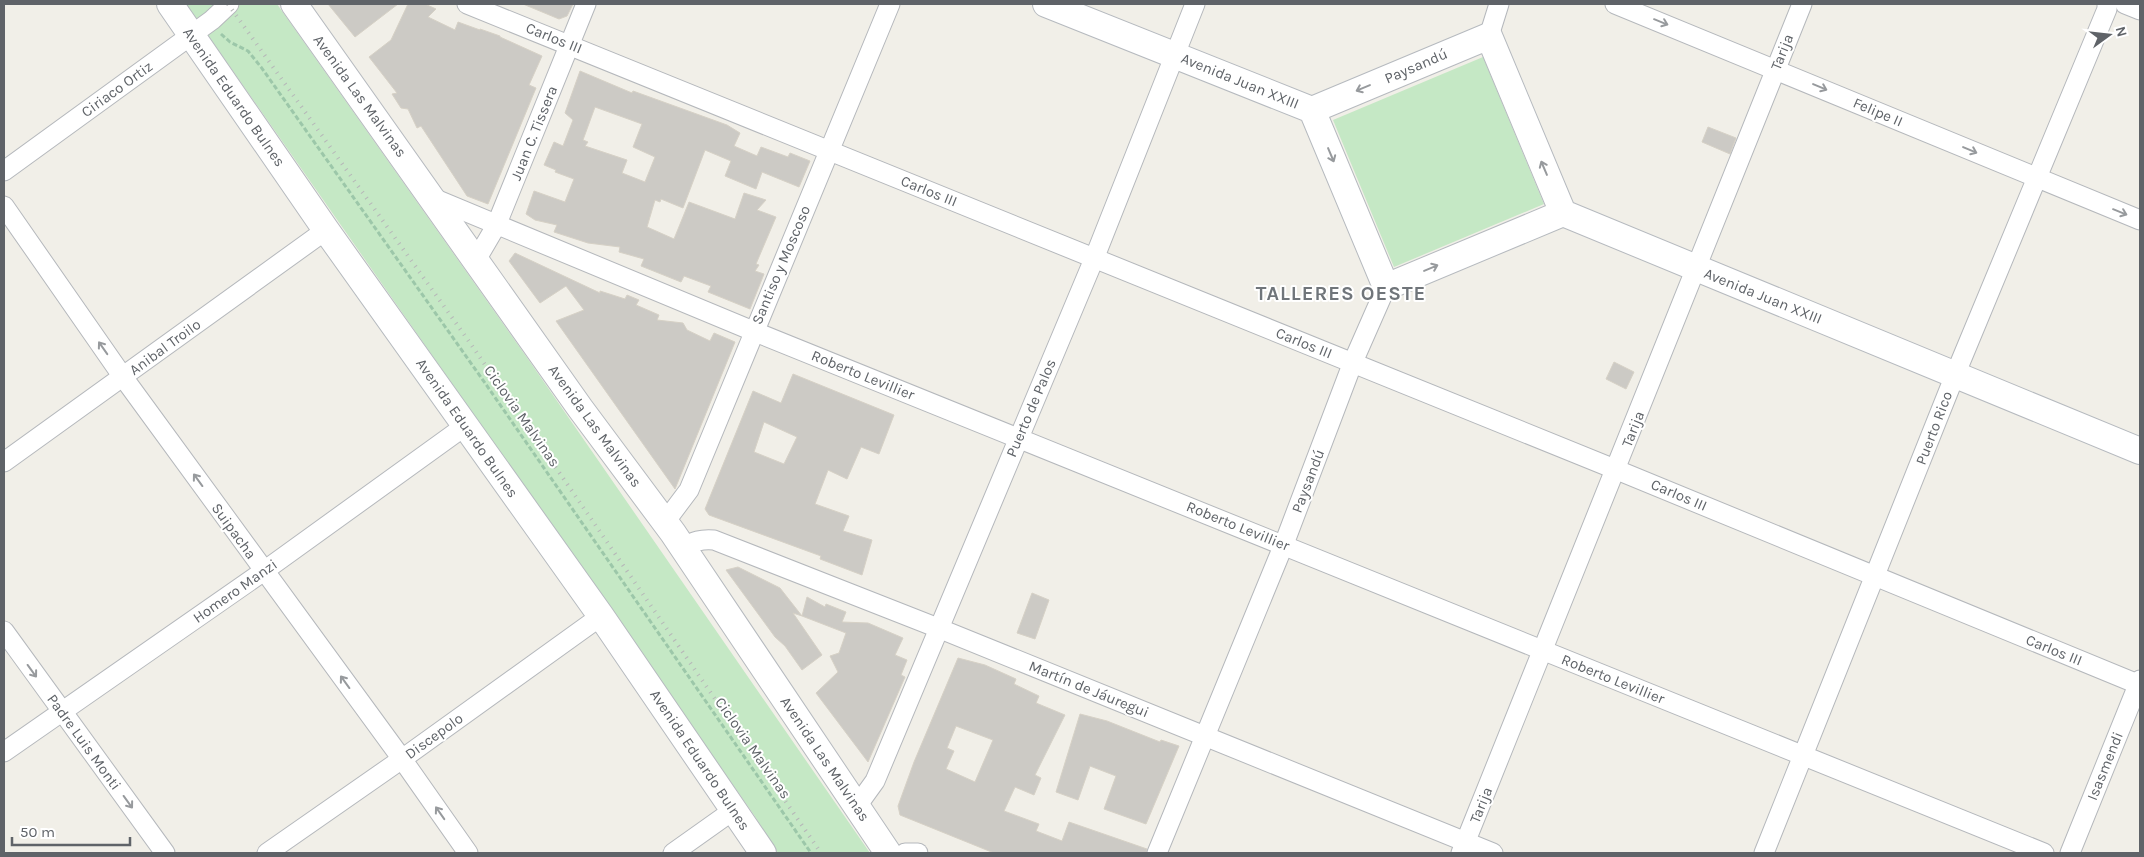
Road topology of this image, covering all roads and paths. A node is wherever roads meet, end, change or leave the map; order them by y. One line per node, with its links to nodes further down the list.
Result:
1 (170, 4): 15 (main road, Avenida Eduardo Bulnes)
2 (229, 4): 15 (street, Ciriaco Ortiz)
3 (294, 4): 24 (main road, Avenida Las Malvinas)
4 (467, 4): 17 (street, Carlos III)
5 (586, 4): 17 (street, Juan C. Tissera)
6 (890, 4): 21 (street, Santiso y Moscoso)
7 (1046, 4): 18 (main road, Avenida Juan XXIII)
8 (1195, 4): 18 (street, Puerto de Palos)
9 (1499, 4): 16 (street)
10 (1615, 4): 19 (street, Felipe II, one-way to 19)
11 (1802, 4): 19 (street, Tarija)
12 (2107, 4): 23 (street, Puerto Rico)
13 (2125, 4): 14 (street)
14 (2140, 10)
15 (202, 27): 22 (street, Ciriaco Ortiz); 29 (main road, Avenida Eduardo Bulnes); 66 (path, Ciclovia Malvinas)
16 (1489, 36): 20 (main road, Paysandú, one-way to 20); 26 (main road, one-way to 16)
17 (570, 44): 21 (street, Carlos III); 28 (street, Juan C. Tissera)
18 (1175, 55): 20 (main road, Avenida Juan XXIII); 30 (street, Puerto de Palos)
19 (1775, 68): 23 (street, Felipe II, one-way to 23); 32 (street, Tarija)
20 (1312, 110): 33 (main road, Avenida Juan XXIII, one-way to 33)
21 (829, 150): 30 (street, Carlos III); 34 (street, Santiso y Moscoso)
22 (4, 171)
23 (2038, 179): 27 (street, Felipe II, one-way to 27); 36 (street, Puerto Rico)
24 (433, 198): 28 (street, Roberto Levillier); 31 (main road, Avenida Las Malvinas)
25 (4, 206): 37 (street, Suipacha, one-way to 25)
26 (1563, 213): 32 (main road, Avenida Juan XXIII); 33 (main road, one-way to 26)
27 (2140, 220)
28 (496, 226): 31 (street, Juan C. Tissera); 34 (street, Roberto Levillier)
29 (326, 230): 37 (street, Anibal Troilo); 38 (main road, Avenida Eduardo Bulnes)
30 (1094, 259): 35 (street, Carlos III); 39 (street, Puerto de Palos)
31 (476, 260): 43 (main road, Avenida Las Malvinas)
32 (1696, 268): 36 (main road, Avenida Juan XXIII); 42 (street, Tarija)
33 (1386, 286): 35 (street, Paysandú)
34 (753, 331): 39 (street, Roberto Levillier); 43 (street, Santiso y Moscoso)
35 (1353, 362): 42 (street, Carlos III); 44 (street, Paysandú)
36 (1955, 375): 40 (main road, Avenida Juan XXIII); 47 (street, Puerto Rico)
37 (123, 377): 41 (street, Anibal Troilo); 46 (street, Suipacha, one-way to 37)
38 (465, 426): 46 (street, Homero Manzi); 48 (main road, Avenida Eduardo Bulnes)
39 (1019, 437): 44 (street, Roberto Levillier); 49 (street, Puerto de Palos)
40 (2140, 451)
41 (4, 462)
42 (1617, 470): 47 (street, Carlos III); 51 (street, Tarija)
43 (665, 522): 45 (main road, Avenida Las Malvinas)
44 (1284, 544): 51 (street, Roberto Levillier); 54 (street, Paysandú)
45 (683, 548): 49 (street, Martín de Jáuregui); 58 (main road, Avenida Las Malvinas)
46 (264, 571): 53 (street, Homero Manzi); 57 (street, Suipacha, one-way to 46)
47 (1876, 577): 52 (street, Carlos III); 56 (street, Puerto Rico)
48 (600, 616): 57 (street, Discepolo); 59 (main road, Avenida Eduardo Bulnes)
49 (938, 628): 54 (street, Martín de Jáuregui); 58 (street, Puerto de Palos)
50 (4, 631): 53 (street, Padre Luis Monti, one-way to 53)
51 (1543, 650): 56 (street, Roberto Levillier); 60 (street, Tarija)
52 (2140, 683): 74 (street, Isasmendi)
53 (62, 712): 55 (street, Homero Manzi); 61 (street, Padre Luis Monti, one-way to 61)
54 (1205, 736): 60 (street, Martín de Jáuregui); 70 (street, Paysandú)
55 (4, 752)
56 (1803, 757): 72 (street, Puerto Rico); 73 (street, Roberto Levillier)
57 (402, 759): 62 (street, Discepolo); 63 (street, Suipacha, one-way to 57)
58 (857, 806): 67 (main road, Avenida Las Malvinas)
59 (735, 809): 64 (street); 65 (main road, Avenida Eduardo Bulnes)
60 (1463, 848): 71 (street, Martín de Jáuregui)
61 (165, 853)
62 (266, 853)
63 (468, 853)
64 (673, 853)
65 (763, 853)
66 (811, 853)
67 (888, 853)
68 (906, 853): 69 (street)
69 (918, 853)
70 (1157, 853)
71 (1493, 853)
72 (1764, 853)
73 (2044, 853)
74 (2070, 853)

